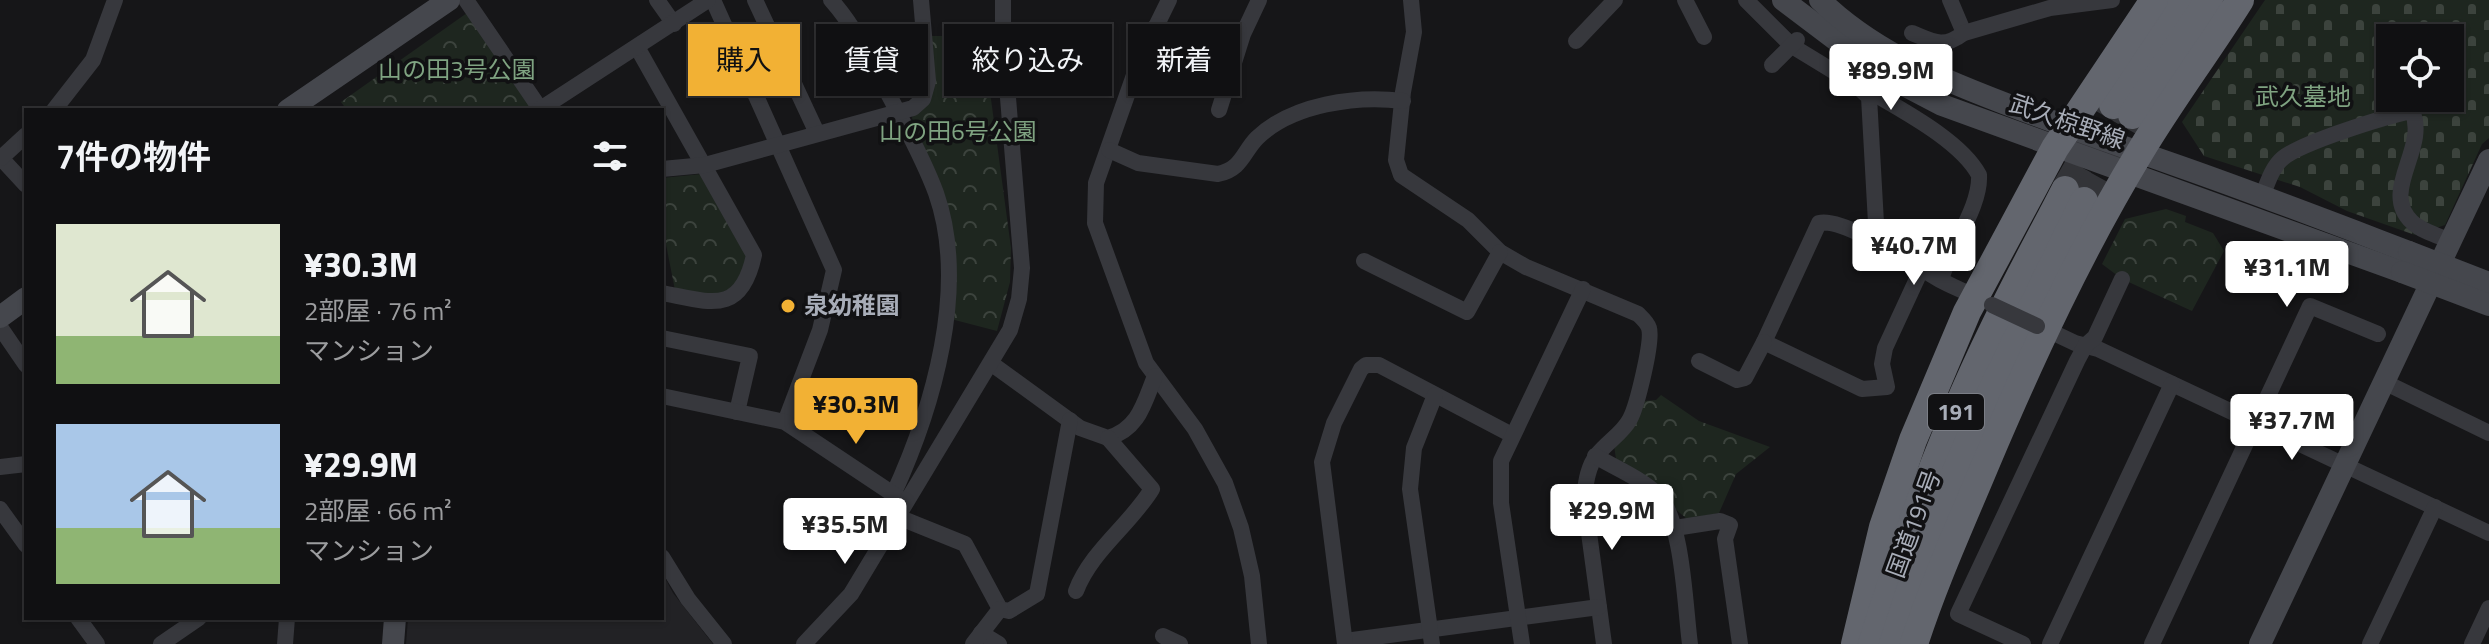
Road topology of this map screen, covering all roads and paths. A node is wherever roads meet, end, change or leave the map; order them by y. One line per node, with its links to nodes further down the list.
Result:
1 (115, 0): 38 (street)
2 (449, 0): 39 (street)
3 (466, 0): 40 (street)
4 (657, 0): 24 (street)
5 (710, 0): 24 (street); 47 (street)
6 (755, 0): 44 (street)
7 (831, 0): 43 (street)
8 (921, 0): 43 (street)
9 (1003, 0): 79 (street)
10 (1169, 0): 25 (street)
11 (1259, 0): 31 (street)
12 (1411, 0): 37 (street)
13 (1615, 0): 29 (street)
14 (1685, 0): 28 (street)
15 (1746, 0): 30 (street)
16 (1783, 0): 46 (street, 武久椋野線)
17 (1820, 0): 46 (street, 武久椋野線)
18 (1950, 0): 27 (street)
19 (2112, 0): 27 (street)
20 (2154, 0): 46 (highway)
21 (2182, 0): 22 (highway)
22 (2209, 0)
23 (2240, 0): 51 (highway)
24 (674, 24): 32 (street)
25 (1157, 24)
26 (1912, 33): 27 (street)
27 (1964, 33)
28 (1704, 37)
29 (1576, 41)
30 (1795, 42): 33 (street); 36 (street)
31 (1240, 44)
32 (637, 47): 41 (street); 52 (street)
33 (1772, 65)
34 (1128, 94): 48 (street)
35 (1223, 96): 42 (street)
36 (1869, 97): 56 (street); 63 (street)
37 (1403, 101): 48 (street); 58 (street)
38 (56, 108)
39 (291, 108)
40 (539, 108)
41 (542, 108)
42 (1219, 110)
43 (898, 112): 44 (street); 96 (street)
44 (817, 133): 47 (street)
45 (24, 137): 49 (street)
46 (2062, 138): 51 (street, 武久椋野線); 68 (highway)
47 (779, 146): 52 (street); 87 (street)
48 (1109, 150): 80 (street)
49 (1, 158): 54 (street)
50 (2489, 160): 57 (street)
51 (2134, 162): 55 (street); 60 (street); 72 (highway)
52 (705, 165): 53 (street); 66 (street)
53 (664, 169)
54 (24, 183)
55 (2262, 197): 57 (street); 60 (street)
56 (1877, 241): 61 (street); 75 (street)
57 (2451, 241): 81 (street)
58 (1500, 252): 59 (street); 65 (street)
59 (1364, 261)
60 (2405, 262): 64 (street, bridge); 69 (street, bridge)
61 (1922, 268): 63 (street); 75 (street)
62 (2122, 279): 76 (street)
63 (1941, 280): 68 (street)
64 (2489, 283)
65 (1583, 289): 90 (street); 92 (street)
66 (664, 293)
67 (24, 299): 70 (street)
68 (1984, 301): 72 (street, bridge); 129 (highway)
69 (2489, 305)
70 (0, 317)
71 (0, 327): 78 (street)
72 (2042, 328): 76 (street); 132 (highway)
73 (2378, 334): 88 (street)
74 (664, 338): 85 (street)
75 (1764, 342): 77 (street)
76 (2085, 346): 82 (street); 133 (street)
77 (1699, 361)
78 (24, 362)
79 (992, 364): 86 (street); 96 (street)
80 (1155, 376): 91 (street); 124 (street)
81 (2384, 382): 89 (street); 94 (street)
82 (2172, 384): 88 (street); 134 (street)
83 (1435, 395): 90 (street); 113 (street); 115 (street)
84 (664, 396): 85 (street)
85 (737, 412): 87 (street)
86 (1070, 420): 91 (street); 106 (street)
87 (785, 422): 96 (street)
88 (2255, 424): 94 (street); 135 (street)
89 (2489, 433)
90 (1512, 435): 107 (street)
91 (1108, 438): 103 (street)
92 (1595, 456): 99 (street); 104 (street)
93 (24, 464): 95 (street)
94 (2345, 465): 97 (street); 136 (street)
95 (0, 467)
96 (899, 505): 106 (street); 121 (street)
97 (2435, 507): 100 (street); 137 (street)
98 (0, 509): 101 (street)
99 (1675, 528): 127 (street); 128 (street)
100 (2489, 533)
101 (24, 542)
102 (664, 560): 120 (street)
103 (1076, 591)
104 (1599, 607): 107 (street); 126 (street)
105 (2489, 608): 138 (street)
106 (1000, 609): 114 (street)
107 (1518, 617): 113 (street); 125 (street)
108 (79, 620): 116 (street)
109 (196, 620): 117 (street)
110 (287, 620): 118 (street)
111 (395, 620): 119 (street)
112 (1163, 636): 123 (street)
113 (1431, 637): 115 (street)
114 (977, 639): 122 (street)
115 (1345, 642)
116 (97, 644)
117 (161, 644)
118 (285, 644)
119 (393, 644)
120 (724, 644)
121 (804, 644)
122 (999, 644)
123 (1180, 644)
124 (1259, 644)
125 (1522, 644)
126 (1604, 644)
127 (1690, 644)
128 (1740, 644)
129 (1855, 644)
130 (1872, 644): 131 (highway, 国道191号 / 191)
131 (1893, 644)
132 (1914, 644)
133 (2023, 644)
134 (2050, 644)
135 (2152, 644)
136 (2260, 644)
137 (2370, 644)
138 (2472, 644)

